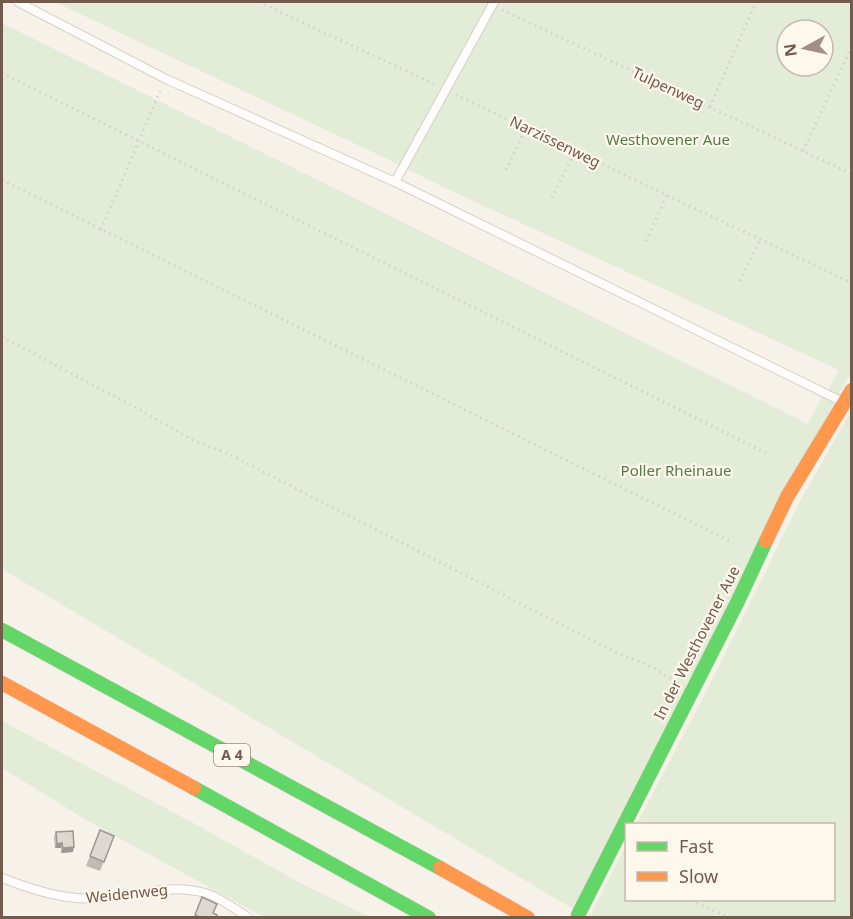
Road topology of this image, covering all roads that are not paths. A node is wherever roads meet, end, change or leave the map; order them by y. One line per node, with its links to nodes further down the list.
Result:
1 (18, 2): 3 (lane)
2 (493, 3): 3 (lane)
3 (395, 182): 4 (lane)
4 (848, 396): 7 (main road, In der Westhovener Aue)
5 (2, 630): 13 (main road, A 4)
6 (2, 683): 12 (main road)
7 (625, 823)
8 (625, 823): 10 (main road, In der Westhovener Aue)
9 (2, 878): 11 (lane, Weidenweg)
10 (578, 915)
11 (249, 918)
12 (429, 918)
13 (528, 918)

